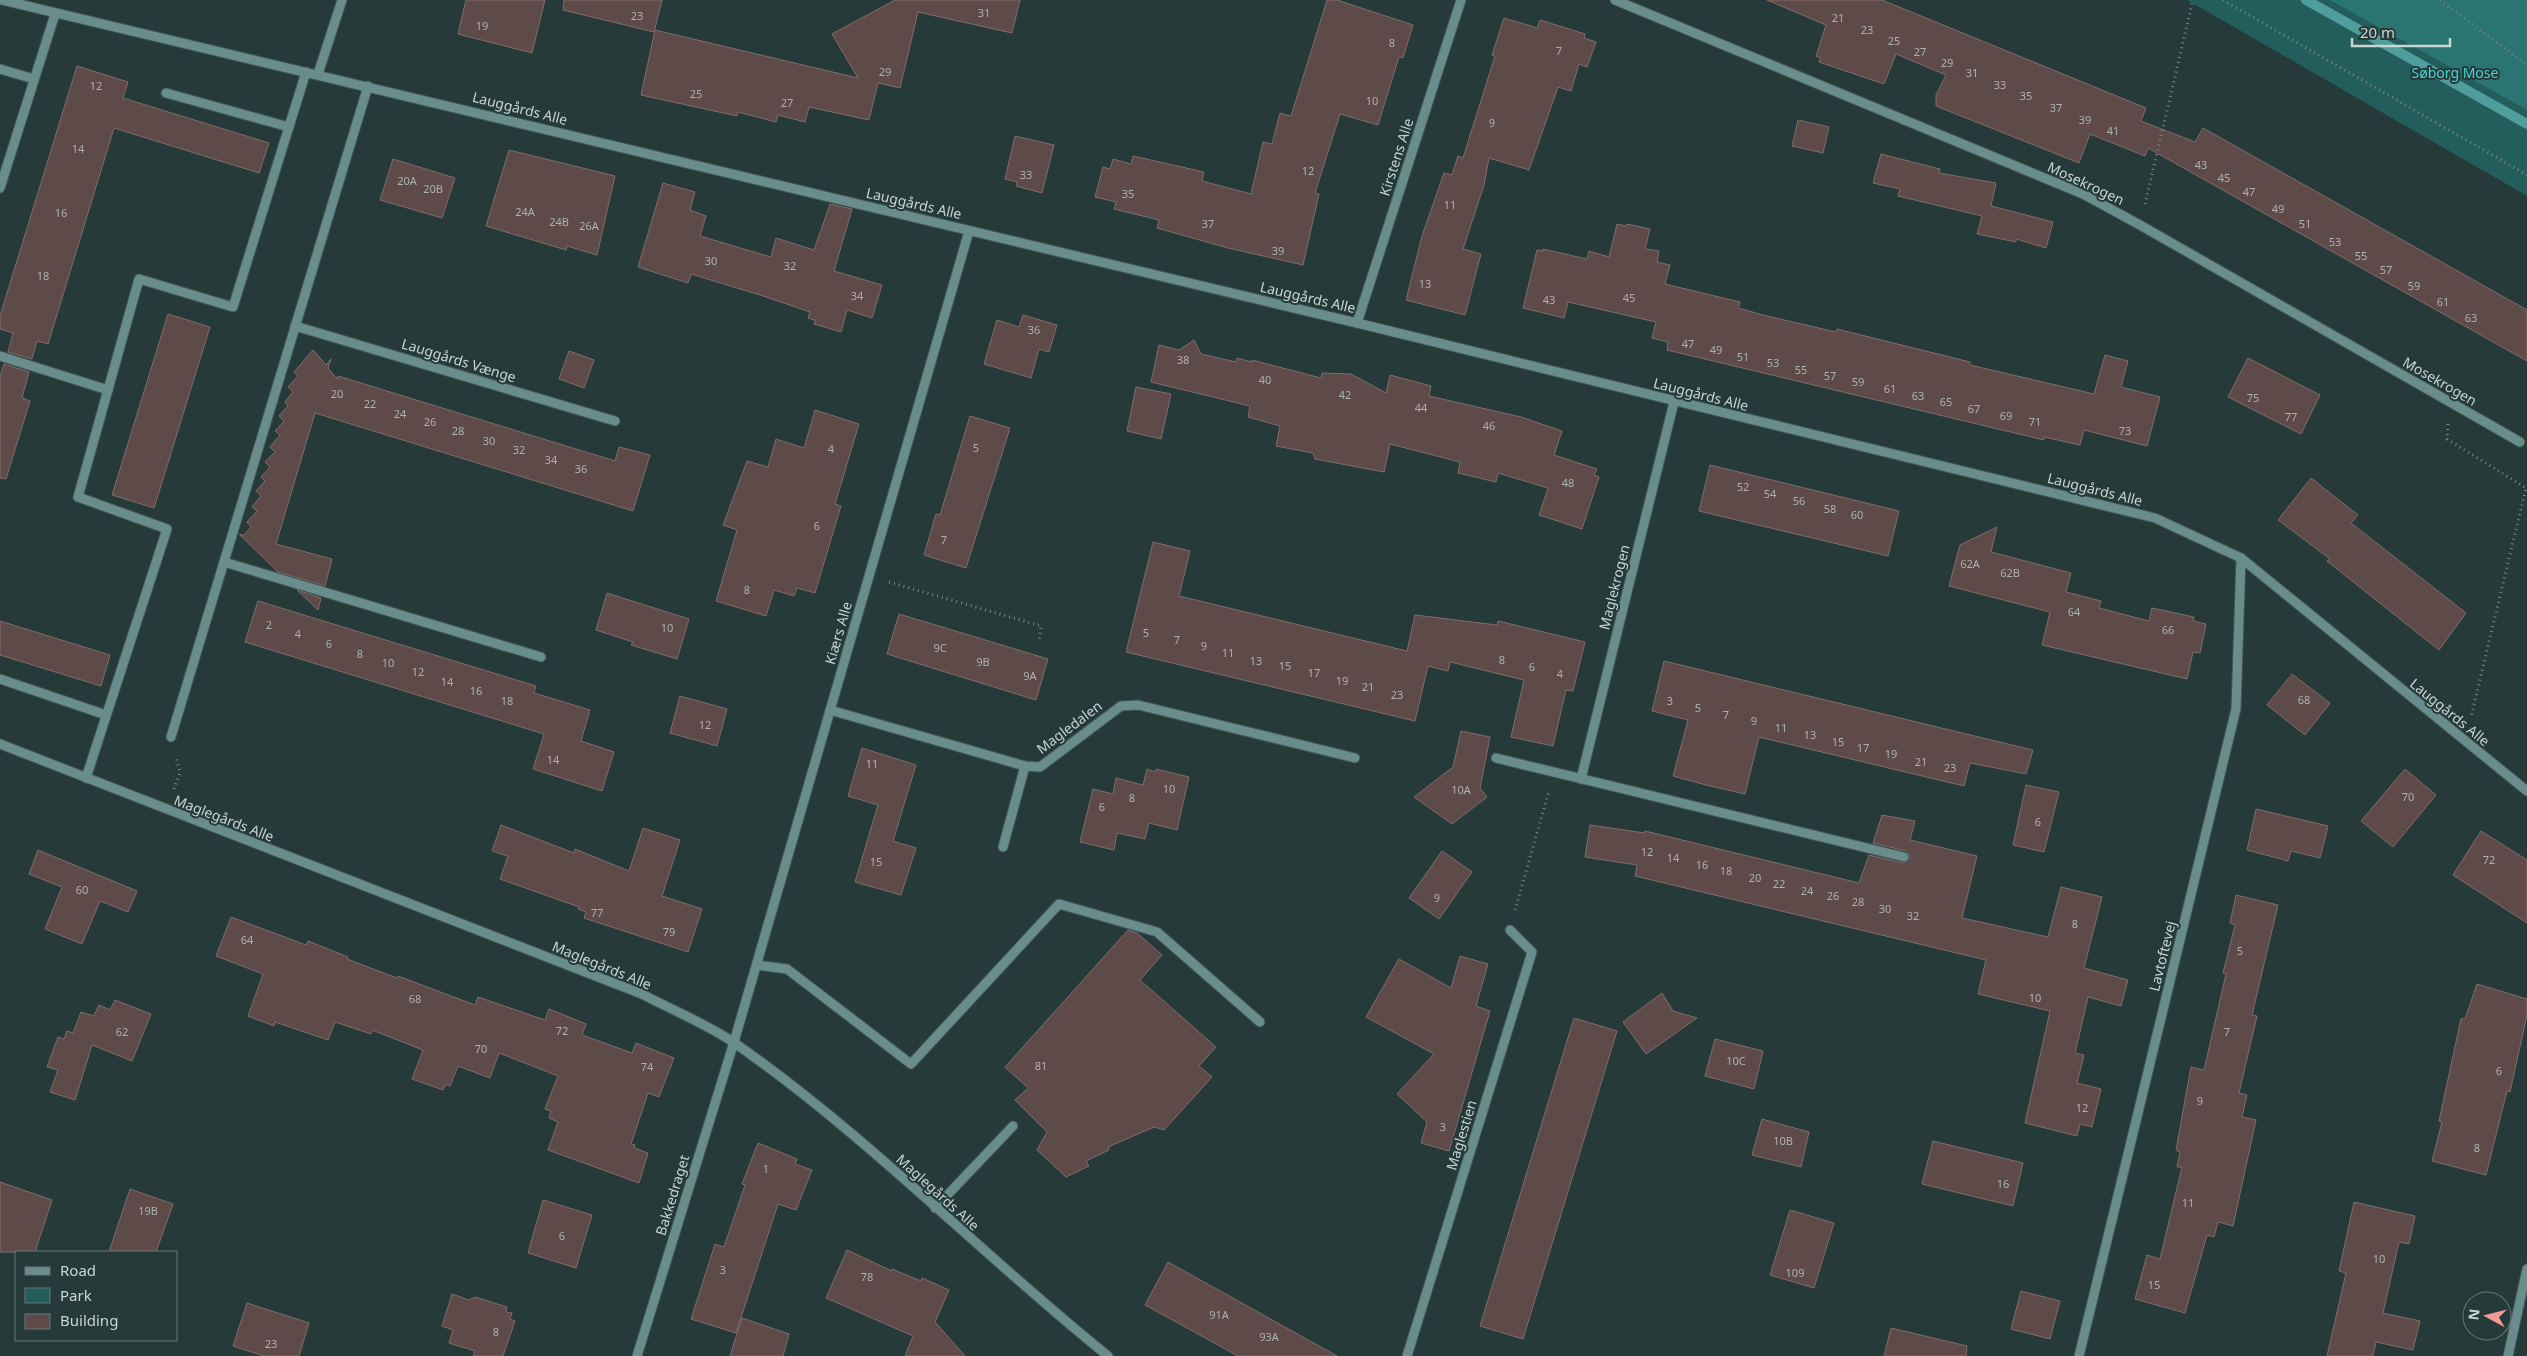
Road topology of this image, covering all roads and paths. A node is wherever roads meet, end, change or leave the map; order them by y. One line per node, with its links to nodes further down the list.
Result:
1 (2, 0): 8 (street, Lauggårds Alle)
2 (342, 0): 12 (street)
3 (1461, 0): 21 (street, Kirstens Alle)
4 (1615, 0): 19 (street, Mosekrogen)
5 (2194, 0): 19 (path)
6 (2223, 0): 17 (path)
7 (2440, 0): 9 (path)
8 (55, 14): 11 (street, Lauggårds Alle); 13 (street)
9 (2527, 65)
10 (0, 69): 13 (street)
11 (306, 72): 12 (street, Lauggårds Alle); 16 (street)
12 (318, 74): 14 (street, Lauggårds Alle)
13 (34, 78): 18 (street)
14 (368, 86): 20 (street, Lauggårds Alle); 22 (street)
15 (166, 93): 16 (street)
16 (289, 127): 24 (street)
17 (2527, 175)
18 (0, 188)
19 (2140, 225): 26 (street, Mosekrogen)
20 (969, 231): 21 (street, Lauggårds Alle); 31 (street, Kiærs Alle)
21 (1358, 323): 25 (street, Lauggårds Alle)
22 (295, 326): 27 (street, Lauggårds Vænge); 30 (street)
23 (0, 356): 24 (street)
24 (108, 390): 36 (street)
25 (1674, 402): 29 (street, Lauggårds Alle); 45 (street, Maglekrogen)
26 (2450, 403): 28 (street, Mosekrogen); 38 (path)
27 (615, 421)
28 (2520, 442)
29 (2241, 558): 38 (street, Lauggårds Alle); 60 (street, Lavtoftevej)
30 (224, 562): 33 (street); 37 (street)
31 (869, 576): 32 (path); 35 (street, Kiærs Alle)
32 (1038, 642)
33 (541, 657)
34 (0, 679): 36 (street)
35 (830, 710): 42 (street, Magledalen); 51 (street, Kiærs Alle)
36 (106, 715): 44 (street)
37 (171, 737): 47 (path)
38 (2464, 742): 46 (street, Lauggårds Alle)
39 (0, 744): 44 (street, Maglegårds Alle)
40 (1355, 758): 42 (street, Magledalen)
41 (1496, 758): 43 (street)
42 (1025, 766): 48 (street)
43 (1554, 772): 45 (street); 50 (path)
44 (86, 778): 47 (street, Maglegårds Alle)
45 (1581, 779): 49 (street)
46 (2527, 791)
47 (165, 810): 53 (street, Maglegårds Alle)
48 (1003, 847)
49 (1904, 857)
50 (1510, 930): 59 (street, Maglestien)
51 (757, 965): 52 (street); 53 (street, Kiærs Alle)
52 (1260, 1022)
53 (734, 1042): 55 (street, Maglegårds Alle); 57 (street, Bakkedraget)
54 (1013, 1126): 55 (street)
55 (935, 1208): 58 (street, Maglegårds Alle)
56 (2527, 1270): 61 (street)
57 (637, 1356)
58 (1108, 1356)
59 (1407, 1356)
60 (2079, 1356)
61 (2508, 1356)

